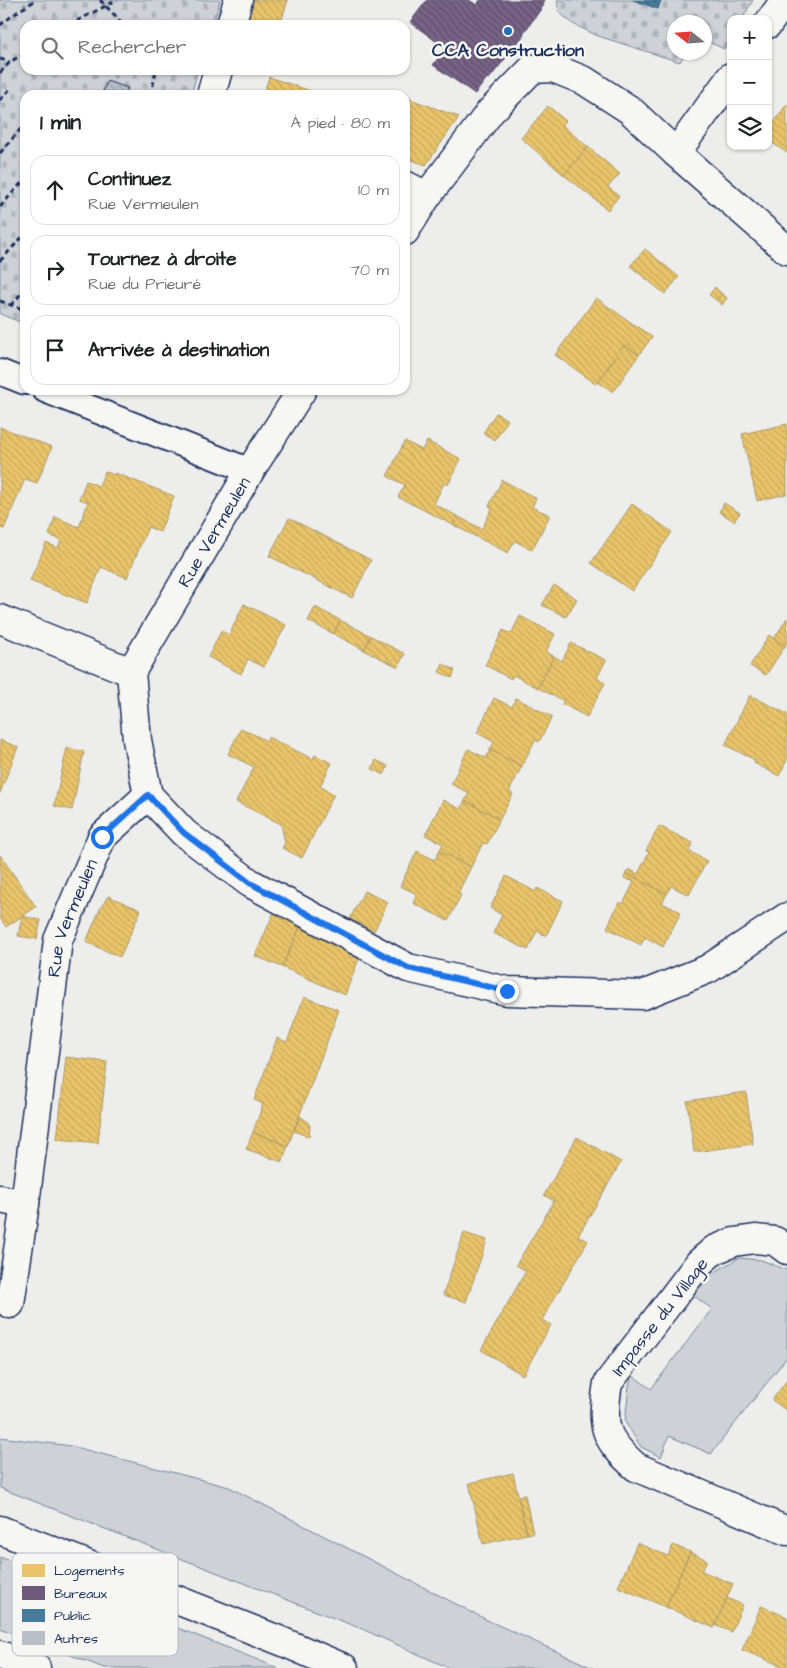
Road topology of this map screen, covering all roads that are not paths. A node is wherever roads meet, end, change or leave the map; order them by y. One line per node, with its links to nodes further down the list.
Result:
1 (238, 0): 4 (main road)
2 (785, 0): 3 (main road)
3 (772, 18)
4 (232, 20)
5 (217, 75): 7 (main road)
6 (727, 83): 8 (main road)
7 (212, 90)
8 (676, 153): 9 (main road); 11 (main road)
9 (416, 191): 10 (main road)
10 (410, 213)
11 (787, 250)
12 (0, 372): 13 (lane)
13 (20, 380)
14 (57, 395): 16 (lane)
15 (299, 395): 16 (main road, Rue Vermeulen)
16 (250, 471): 18 (main road, Rue Vermeulen)
17 (0, 619): 18 (main road)
18 (131, 672): 19 (main road)
19 (148, 795): 20 (main road); 21 (main road, Rue Vermeulen)
20 (787, 917)
21 (13, 1201): 23 (main road, Rue Vermeulen)
22 (787, 1250): 25 (main road, Impasse du Village)
23 (10, 1304)
24 (0, 1530): 26 (main road)
25 (787, 1531)
26 (58, 1553)
27 (178, 1600): 30 (main road)
28 (0, 1655): 29 (main road)
29 (36, 1668)
30 (344, 1668)

